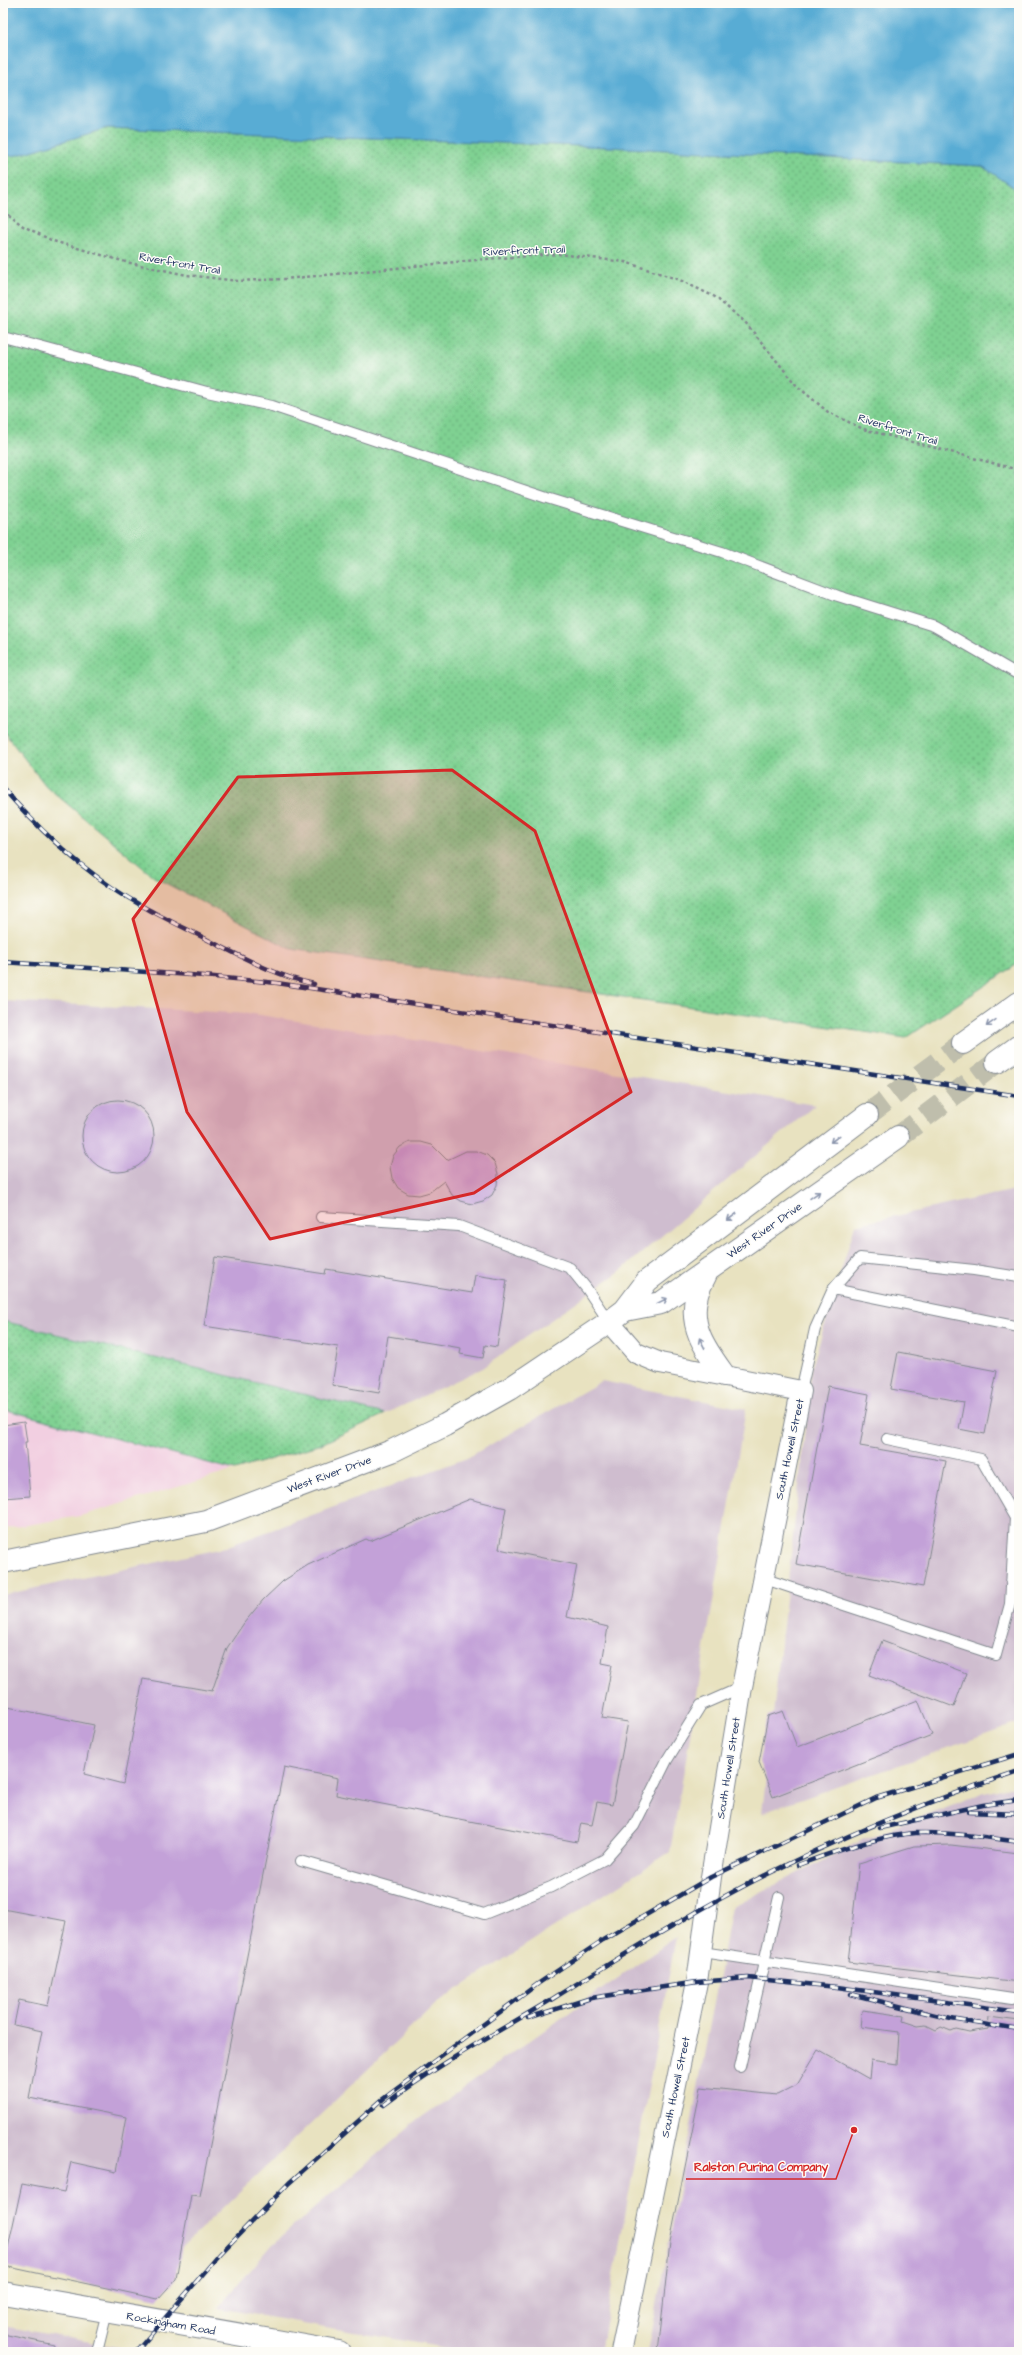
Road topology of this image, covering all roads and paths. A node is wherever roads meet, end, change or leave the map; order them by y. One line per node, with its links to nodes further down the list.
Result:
1 (3, 210): 3 (path, Riverfront Trail)
2 (3, 337): 4 (lane)
3 (1019, 470)
4 (1019, 675)
5 (1019, 1003): 6 (main road, one-way to 6)
6 (963, 1043)
7 (1019, 1046): 8 (main road)
8 (997, 1062)
9 (867, 1115): 15 (main road, West River Drive, one-way to 15)
10 (898, 1137): 12 (main road, West River Drive, one-way to 10)
11 (321, 1217): 15 (lane)
12 (708, 1269): 15 (main road, West River Drive, one-way to 12); 17 (main road, one-way to 12)
13 (1019, 1277): 14 (lane)
14 (833, 1289): 16 (lane); 18 (lane)
15 (617, 1316): 17 (street, South Howell Street); 20 (main road, West River Drive)
16 (1019, 1327)
17 (724, 1375): 18 (street, South Howell Street)
18 (801, 1391): 21 (street, South Howell Street)
19 (887, 1438): 21 (lane)
20 (3, 1562)
21 (762, 1578): 22 (street, South Howell Street)
22 (742, 1687): 23 (lane); 25 (street, South Howell Street)
23 (301, 1861)
24 (779, 1897): 26 (lane)
25 (702, 1952): 26 (lane); 34 (street, South Howell Street)
26 (764, 1961): 27 (lane); 28 (lane)
27 (1012, 1999)
28 (740, 2067)
29 (3, 2293): 30 (main road, Rockingham Road)
30 (107, 2312): 31 (main road, Rockingham Road); 32 (lane)
31 (306, 2349): 33 (main road, Rockingham Road)
32 (97, 2352)
33 (339, 2352)
34 (621, 2352)

